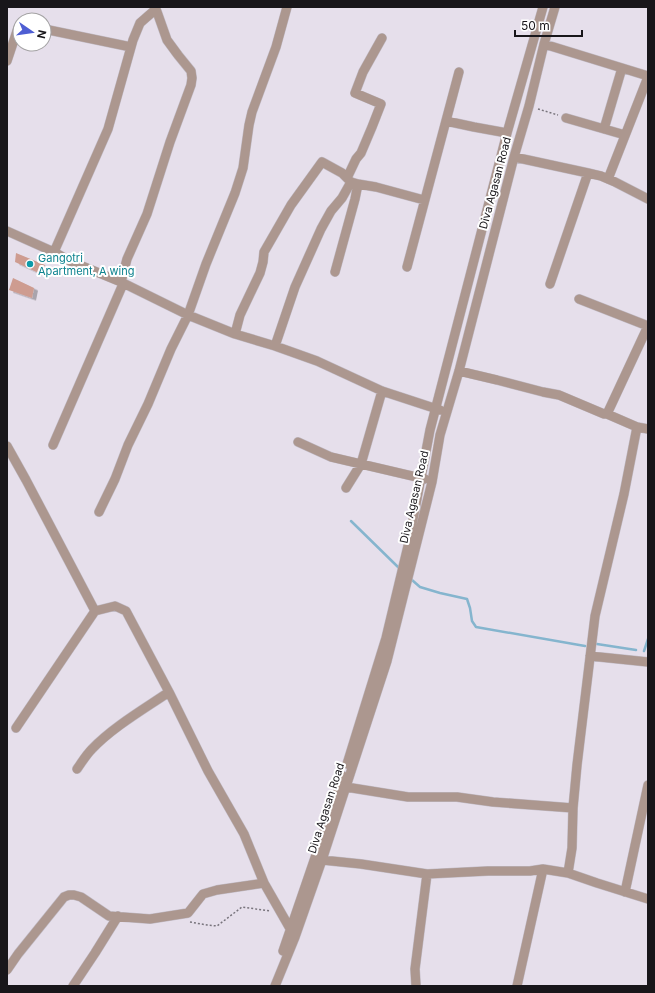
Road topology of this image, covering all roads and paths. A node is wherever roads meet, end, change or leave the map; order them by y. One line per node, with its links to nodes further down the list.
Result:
1 (287, 7): 33 (street)
2 (543, 7): 18 (street)
3 (555, 7): 7 (street, Diva Agasan Road)
4 (156, 8): 9 (street); 30 (street)
5 (52, 31): 9 (street)
6 (382, 38): 23 (street)
7 (544, 44): 11 (street); 14 (street, Diva Agasan Road)
8 (12, 47): 10 (street)
9 (131, 47): 27 (street)
10 (7, 62)
11 (622, 68): 13 (street); 17 (street)
12 (459, 72): 16 (street)
13 (648, 76): 19 (street)
14 (529, 106): 15 (path); 20 (street, Diva Agasan Road)
15 (566, 118): 17 (street)
16 (446, 121): 18 (street); 25 (street)
17 (604, 129): 19 (street)
18 (507, 133): 39 (street)
19 (625, 135): 22 (street)
20 (514, 157): 21 (street); 37 (street, Diva Agasan Road)
21 (588, 172): 22 (street); 31 (street)
22 (608, 179): 24 (street)
23 (352, 181): 25 (street); 29 (street); 35 (street); 36 (street)
24 (648, 199)
25 (424, 200): 28 (street)
26 (7, 231): 27 (street)
27 (54, 252): 30 (street)
28 (407, 267)
29 (335, 272)
30 (122, 283): 33 (street); 45 (street)
31 (550, 284)
32 (579, 298): 34 (street)
33 (188, 315): 35 (street); 51 (street)
34 (648, 326): 41 (street)
35 (235, 334): 36 (street)
36 (275, 346): 38 (street)
37 (459, 372): 40 (street, Diva Agasan Road); 41 (street)
38 (382, 391): 39 (street); 47 (street)
39 (435, 408): 40 (street); 48 (street)
40 (447, 412): 49 (street, Diva Agasan Road)
41 (608, 414): 42 (street)
42 (638, 427): 43 (street); 53 (street)
43 (648, 429)
44 (298, 442): 47 (street)
45 (53, 445)
46 (7, 446): 52 (street)
47 (361, 464): 48 (street); 50 (street)
48 (420, 478): 49 (street); 71 (street)
49 (432, 482): 59 (street, Diva Agasan Road)
50 (346, 488)
51 (99, 512)
52 (95, 611): 55 (street); 56 (street)
53 (590, 656): 54 (street); 60 (street)
54 (648, 662)
55 (169, 692): 57 (street); 65 (street)
56 (16, 728)
57 (77, 769)
58 (648, 785): 66 (street)
59 (346, 787): 60 (street); 61 (street, Diva Agasan Road)
60 (573, 808): 63 (street)
61 (322, 860): 64 (street); 71 (street, Diva Agasan Road)
62 (543, 869): 63 (street); 64 (street); 77 (street)
63 (568, 873): 66 (street)
64 (427, 874): 76 (street)
65 (264, 883): 68 (street); 69 (street)
66 (625, 892): 67 (street)
67 (648, 899)
68 (282, 913): 70 (path); 71 (street)
69 (118, 916): 72 (street); 73 (street)
70 (190, 922)
71 (293, 933): 74 (street); 75 (street, Diva Agasan Road)
72 (7, 970)
73 (73, 986)
74 (269, 986)
75 (275, 986)
76 (416, 986)
77 (517, 986)

